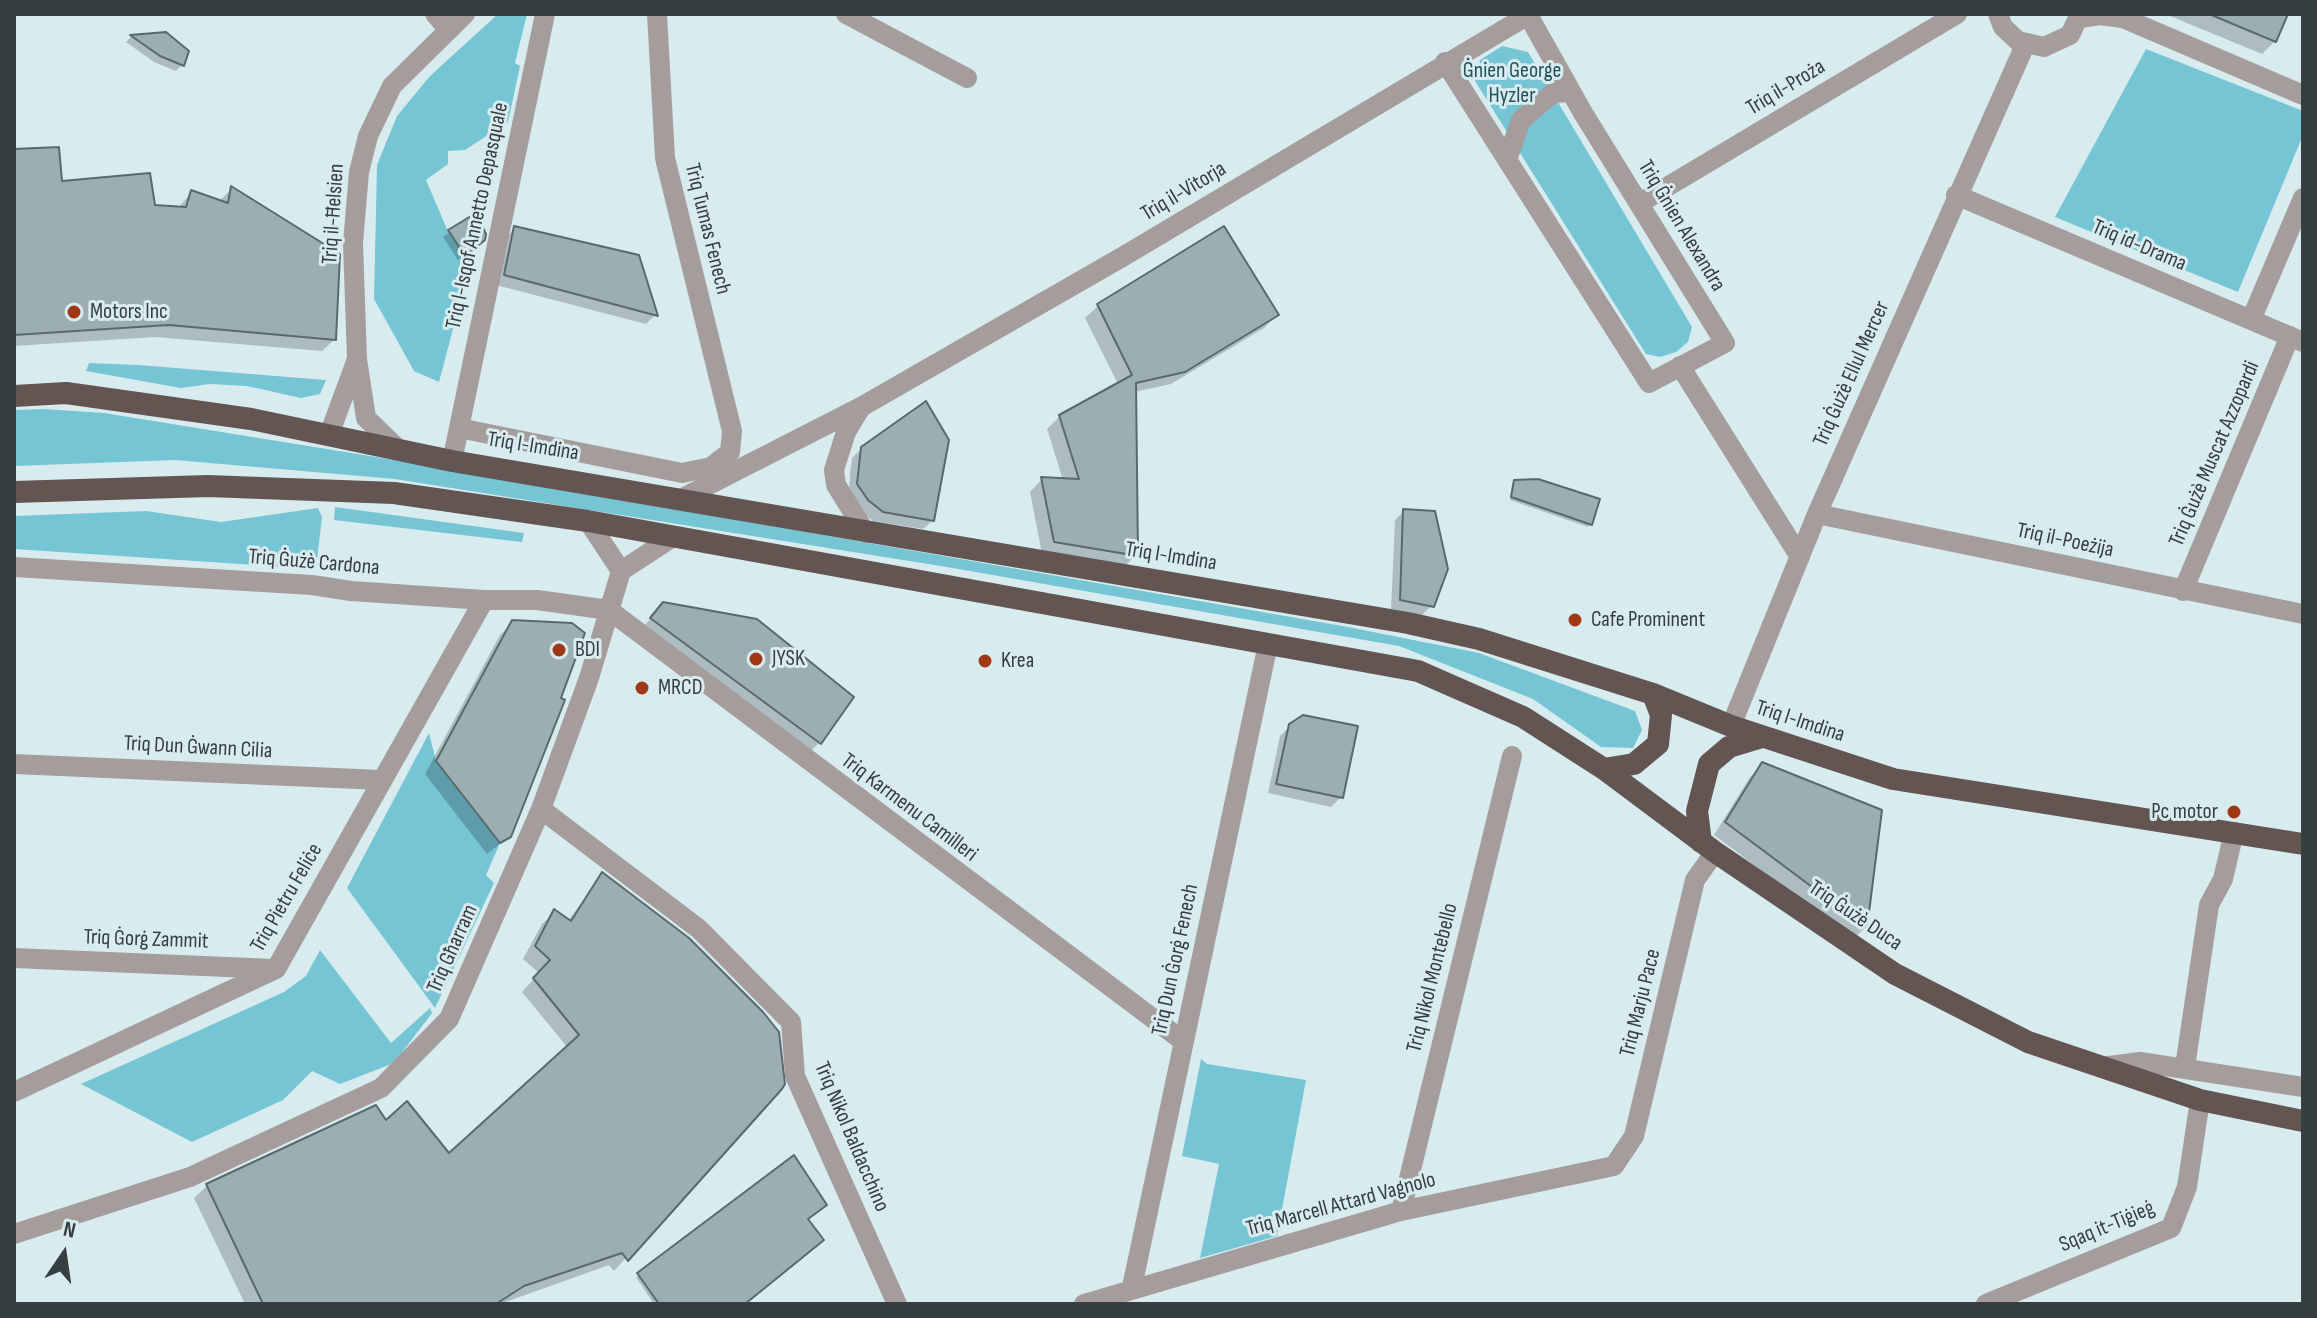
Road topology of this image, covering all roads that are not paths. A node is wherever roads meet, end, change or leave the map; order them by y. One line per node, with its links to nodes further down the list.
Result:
1 (435, 14): 10 (street)
2 (465, 14): 10 (street, Triq il-Ħelsien)
3 (545, 14): 26 (street, Triq l-Isqof Annetto Depasquale)
4 (657, 14): 26 (street, Triq Tumas Fenech)
5 (846, 14): 13 (street)
6 (1529, 14): 12 (street, Triq il-Vitorja); 14 (street, Triq Ġnien Alexandra)
7 (1957, 14): 19 (street, Triq il-Proża)
8 (1998, 14): 11 (street)
9 (2080, 16): 11 (street); 15 (street)
10 (449, 30): 22 (street, Triq il-Ħelsien)
11 (2025, 45): 17 (street, Triq Ġużè Ellul Mercer)
12 (1445, 62): 16 (street, Triq Ġnien Alexandra); 25 (street, Triq il-Vitorja)
13 (967, 78)
14 (1571, 92): 16 (street); 19 (street, Triq Ġnien Alexandra)
15 (2303, 95)
16 (1508, 157): 23 (street, Triq Ġnien Alexandra)
17 (1956, 195): 20 (street, Triq id-Drama); 32 (street, Triq Ġużè Ellul Mercer)
18 (2303, 198): 20 (street)
19 (1640, 203): 23 (street, Triq Ġnien Alexandra)
20 (2251, 320): 21 (street, Triq id-Drama)
21 (2297, 339): 39 (street, Triq Ġużè Muscat Azzopardi)
22 (357, 359): 27 (street, Triq il-Ħelsien); 28 (street, Triq il-Ħelsien)
23 (1680, 366): 36 (street)
24 (14, 396): 27 (highway, Triq l-Imdina)
25 (861, 407): 31 (street, Triq il-Vitorja); 34 (street)
26 (459, 428): 29 (street, Triq l-Isqof Annetto Depasquale)
27 (329, 435): 28 (highway, Triq l-Imdina)
28 (398, 449): 29 (highway, Triq l-Imdina)
29 (452, 461): 31 (highway, Triq l-Imdina)
30 (14, 492): 33 (highway)
31 (679, 500): 34 (highway, Triq l-Imdina)
32 (1817, 514): 36 (street, Triq Ġużè Ellul Mercer); 39 (street, Triq il-Poeżija)
33 (588, 521): 35 (highway); 38 (street)
34 (866, 533): 44 (highway, Triq l-Imdina)
35 (673, 537): 38 (street); 43 (highway)
36 (1800, 557): 45 (street, Triq Ġużè Ellul Mercer)
37 (14, 567): 40 (street, Triq Ġużè Cardona)
38 (621, 571): 41 (street, Triq Għarram)
39 (2183, 591): 42 (street, Triq il-Poeżija)
40 (484, 600): 41 (street, Triq Ġużè Cardona); 50 (street, Triq Pietru Feliċe)
41 (609, 610): 51 (street, Triq Għarram); 57 (street, Triq Karmenu Camilleri)
42 (2303, 614)
43 (1268, 644): 49 (highway); 57 (street, Triq Dun Ġorġ Fenech)
44 (1653, 694): 45 (highway, Triq l-Imdina); 49 (highway)
45 (1731, 726): 46 (highway, Triq l-Imdina)
46 (1762, 737): 52 (highway, Triq l-Imdina); 54 (highway)
47 (1512, 756): 65 (street, Triq Nikol Montebello)
48 (14, 764): 50 (street, Triq Dun Ġwann Cilia)
49 (1604, 769): 54 (highway, Triq Ġużè Duca)
50 (381, 780): 56 (street, Triq Pietru Feliċe)
51 (541, 809): 66 (street, Triq Għarram); 68 (street, Triq Nikol Baldacchino)
52 (2234, 832): 53 (highway, Triq l-Imdina); 59 (street)
53 (2303, 844)
54 (1708, 847): 58 (highway, Triq Ġużè Duca); 64 (street, Triq Marju Pace)
55 (14, 958): 56 (street, Triq Ġorġ Zammit)
56 (276, 969): 61 (street, Triq Pietru Feliċe)
57 (1183, 1041): 67 (street, Triq Dun Ġorġ Fenech)
58 (2099, 1067): 59 (street, Triq Ġużè Duca); 62 (highway, Triq Ġużè Duca)
59 (2185, 1067): 60 (street, Triq Ġużè Duca)
60 (2303, 1087)
61 (14, 1092)
62 (2200, 1100): 63 (highway, Triq Ġużè Duca); 70 (street, Sqaq it-Tiġieġ)
63 (2303, 1121)
64 (1614, 1166): 65 (street, Triq Marcell Attard Vagnolo)
65 (1401, 1211): 67 (street, Triq Marcell Attard Vagnolo)
66 (14, 1234)
67 (1132, 1287): 69 (street, Triq Marcell Attard Vagnolo)
68 (897, 1304)
69 (1084, 1304)
70 (1986, 1304)

